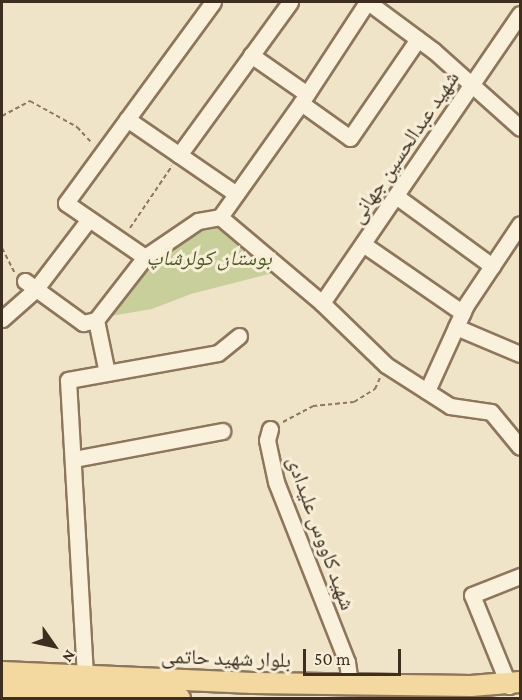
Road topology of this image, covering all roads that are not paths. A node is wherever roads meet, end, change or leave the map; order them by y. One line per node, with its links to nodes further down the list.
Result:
1 (213, 2): 9 (street)
2 (290, 2): 6 (street)
3 (367, 2): 5 (street); 8 (street)
4 (520, 14): 7 (street, شهید عبدالحسین جهانی)
5 (418, 39): 7 (street); 8 (street)
6 (251, 55): 8 (street); 11 (street)
7 (472, 86): 10 (street); 13 (street, شهید عبدالحسین جهانی)
8 (304, 98): 12 (street)
9 (127, 119): 11 (street); 15 (street)
10 (520, 128)
11 (179, 155): 12 (street)
12 (236, 194): 14 (street)
13 (396, 196): 17 (street, شهید عبدالحسین جهانی); 19 (street)
14 (220, 217): 18 (street); 21 (street)
15 (89, 219): 18 (street); 20 (street)
16 (520, 224): 19 (street)
17 (363, 244): 21 (street, شهید عبدالحسین جهانی); 22 (street)
18 (145, 257): 24 (street)
19 (492, 266): 22 (street)
20 (30, 286): 23 (street); 24 (street)
21 (322, 303): 29 (street)
22 (463, 313): 25 (street)
23 (2, 319)
24 (96, 320): 28 (street)
25 (456, 327): 27 (street); 29 (street)
26 (239, 336): 28 (street)
27 (520, 354)
28 (107, 373): 33 (street)
29 (427, 391): 32 (street)
30 (270, 429): 37 (street, شهید کاووس علیدادی)
31 (222, 431): 33 (street)
32 (520, 447)
33 (74, 459): 36 (street)
34 (520, 576): 38 (street)
35 (2, 672): 36 (main road, بلوار شهید حاتمی)
36 (85, 675): 40 (main road, بلوار شهید حاتمی)
37 (350, 683): 38 (main road, بلوار شهید حاتمی); 40 (main road, بلوار شهید حاتمی)
38 (515, 684)
39 (2, 690): 41 (main road, بلوار شهید حاتمی)
40 (317, 691)
41 (180, 699)

